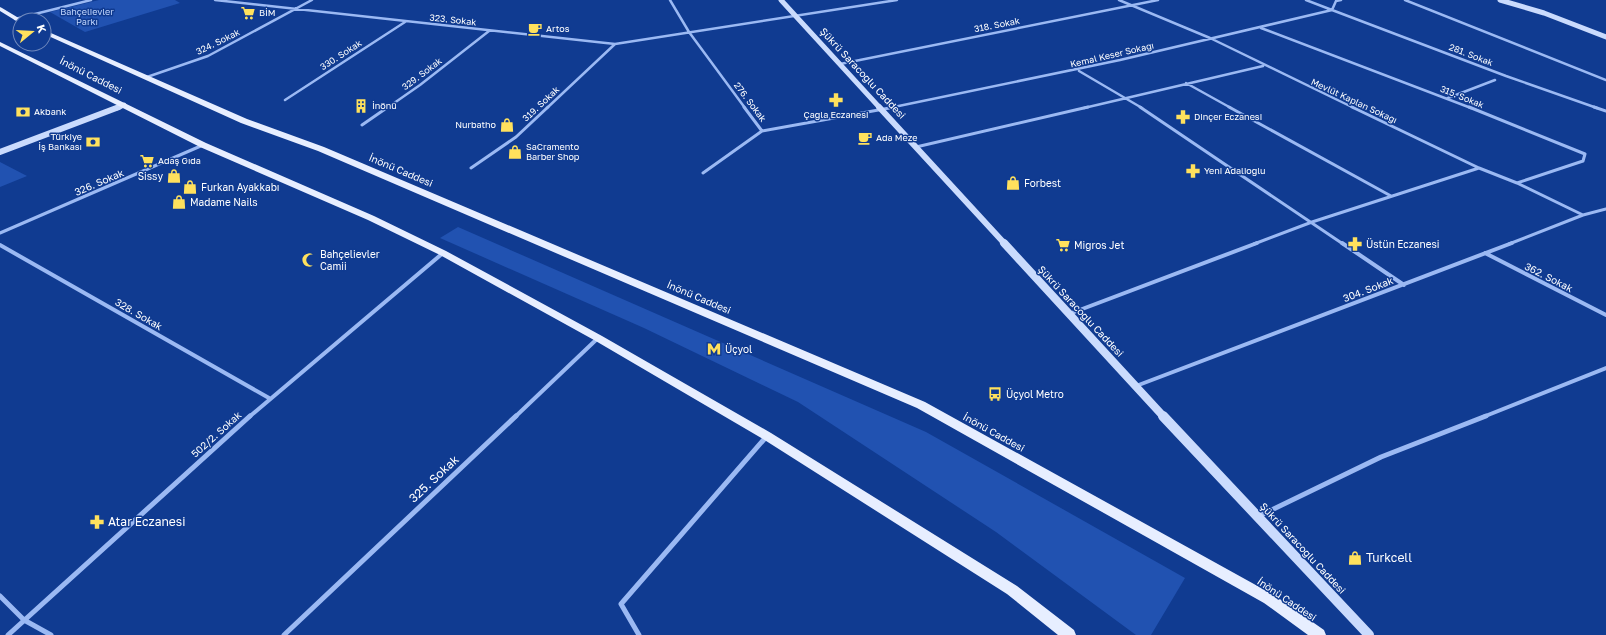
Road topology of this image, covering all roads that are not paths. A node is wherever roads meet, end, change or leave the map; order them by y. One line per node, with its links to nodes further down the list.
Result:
1 (91, 0): 17 (street)
2 (215, 0): 14 (street, 323. Sokak)
3 (312, 0): 14 (street, 324. Sokak)
4 (670, 0): 23 (street, 276. Sokak)
5 (781, 0): 19 (street, Şükrü Saracoğlu Caddesi)
6 (897, 0): 19 (street)
7 (1119, 0): 13 (street, Mevlüt Kaplan Sokağı)
8 (1158, 0): 13 (street, 318. Sokak)
9 (1306, 0): 16 (street)
10 (1341, 0): 16 (street)
11 (1405, 0): 34 (street)
12 (1500, 0): 25 (street)
13 (1132, 5): 26 (street, Mevlüt Kaplan Sokağı); 29 (street, 318. Sokak)
14 (299, 8): 20 (street, 323. Sokak); 32 (street, 324. Sokak)
15 (0, 9): 18 (main road)
16 (1332, 10): 21 (street, Kemal Keser Sokağı); 41 (street, 281. Sokak)
17 (47, 12)
18 (12, 17)
19 (796, 17): 23 (street, 323. Sokak); 29 (street, Şükrü Saracoğlu Caddesi)
20 (405, 22): 22 (street, 323. Sokak); 38 (street, 330. Sokak)
21 (1261, 28): 26 (street, Kemal Keser Sokağı); 37 (street, 315. Sokak)
22 (489, 31): 28 (street, 323. Sokak); 42 (street, 329. Sokak)
23 (689, 32): 28 (street, 323. Sokak); 43 (street, 276. Sokak)
24 (52, 35): 32 (main road, İnönü Caddesi)
25 (1606, 37)
26 (1210, 38): 30 (street, Mevlüt Kaplan Sokağı); 31 (street, Kemal Keser Sokağı)
27 (0, 44): 39 (main road, İnönü Caddesi)
28 (615, 44): 47 (street, 319. Sokak)
29 (840, 64): 40 (street, Şükrü Saracoğlu Caddesi)
30 (1263, 66): 35 (street); 48 (street, Mevlüt Kaplan Sokağı)
31 (1078, 71): 36 (street); 40 (street, Kemal Keser Sokağı)
32 (147, 77): 75 (main road, İnönü Caddesi)
33 (1495, 80): 37 (street)
34 (1606, 80)
35 (1185, 83): 36 (street); 51 (street)
36 (1127, 98): 45 (street); 54 (street)
37 (1447, 98): 50 (street, 315. Sokak)
38 (285, 100)
39 (124, 105): 44 (main road, İnönü Caddesi); 46 (street)
40 (883, 110): 43 (street, 276. Sokak); 45 (street, Şükrü Saracoğlu Caddesi)
41 (1606, 111)
42 (362, 126)
43 (762, 131): 49 (street)
44 (203, 145): 55 (street, 326. Sokak); 57 (main road, İnönü Caddesi)
45 (916, 147): 60 (street, Şükrü Saracoğlu Caddesi)
46 (0, 152)
47 (471, 168)
48 (1480, 168): 50 (street, Mevlüt Kaplan Sokağı); 51 (street)
49 (703, 173)
50 (1517, 183): 53 (street, Mevlüt Kaplan Sokağı)
51 (1391, 196): 54 (street)
52 (1606, 208): 53 (street, 304. Sokak)
53 (1583, 214): 58 (street, 304. Sokak)
54 (1312, 222): 59 (street); 60 (street)
55 (0, 233)
56 (0, 245): 65 (street, 328. Sokak)
57 (443, 253): 62 (main road, İnönü Caddesi); 65 (street, 502/2. Sokak)
58 (1485, 253): 59 (street, 304. Sokak); 61 (street, 362. Sokak)
59 (1404, 285): 64 (street, 304. Sokak)
60 (1068, 314): 64 (street, Şükrü Saracoğlu Caddesi)
61 (1606, 315)
62 (598, 338): 66 (main road, İnönü Caddesi); 72 (street, 325. Sokak)
63 (1606, 368): 67 (street)
64 (1136, 386): 67 (street, Şükrü Saracoğlu Caddesi)
65 (269, 398): 69 (street, 502/2. Sokak)
66 (767, 436): 73 (street); 74 (main road, İnönü Caddesi)
67 (1259, 516): 76 (street, Şükrü Saracoğlu Caddesi)
68 (0, 596): 69 (street)
69 (24, 620): 70 (street, 502/2. Sokak); 71 (street)
70 (8, 635)
71 (52, 635)
72 (284, 635)
73 (639, 635)
74 (1069, 635)
75 (1319, 635)
76 (1369, 635)

